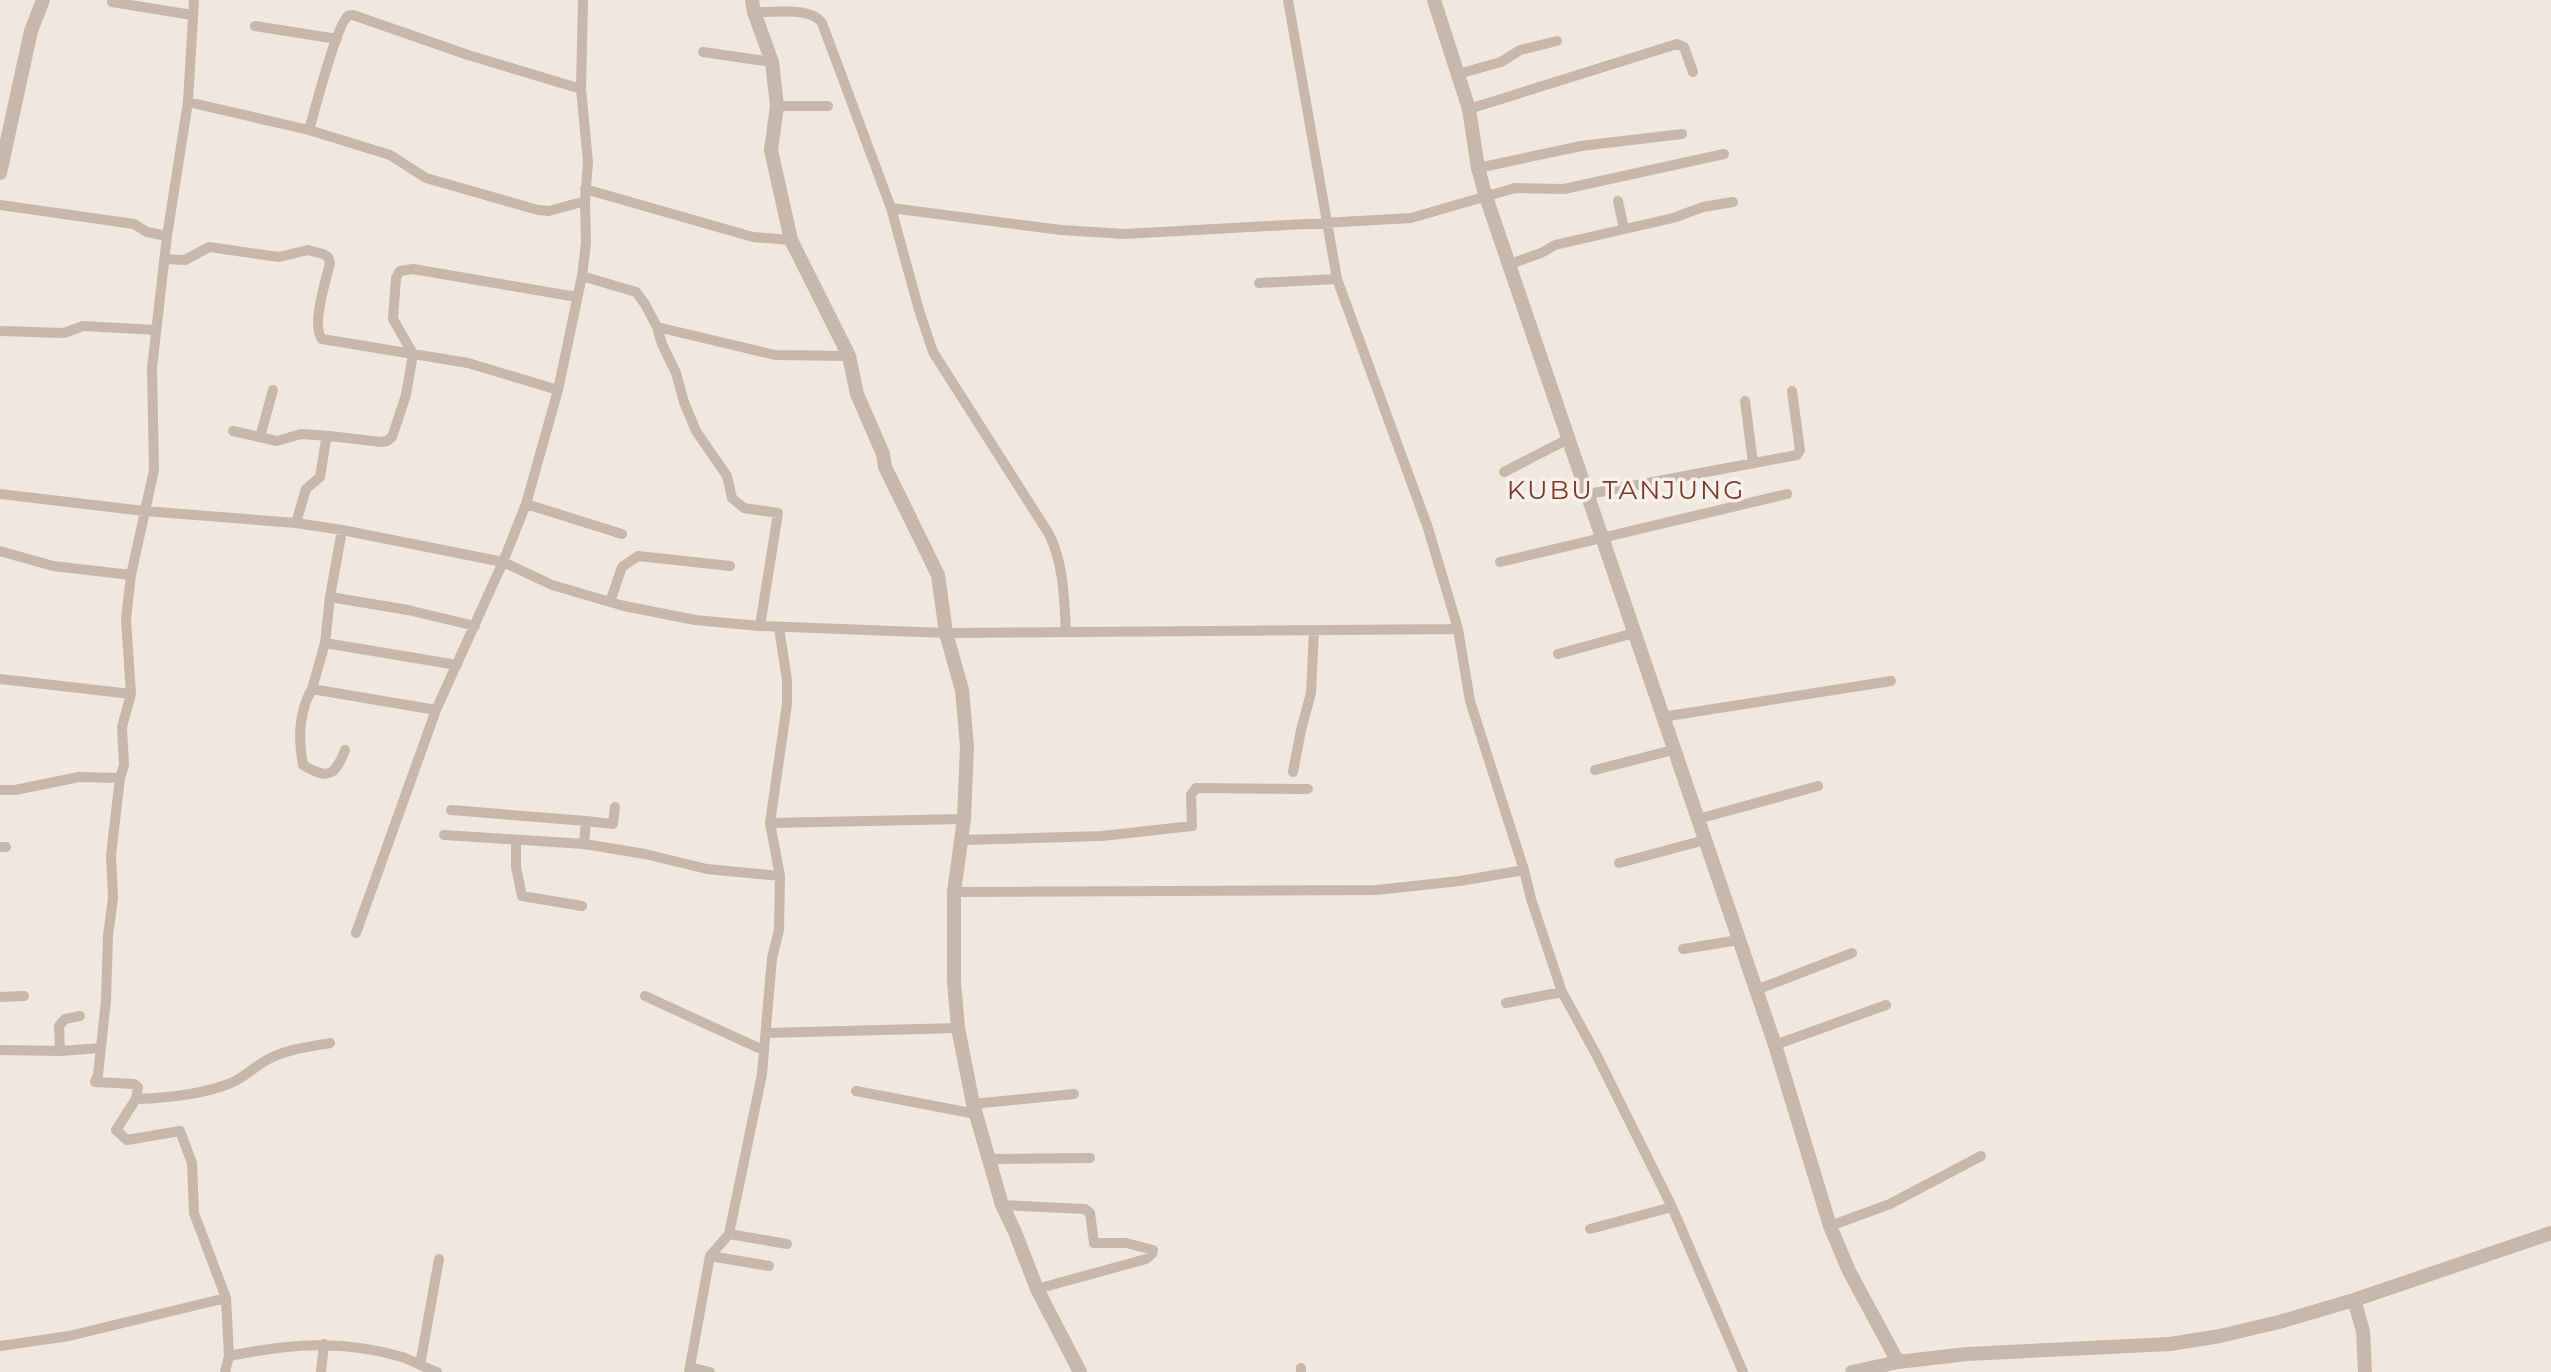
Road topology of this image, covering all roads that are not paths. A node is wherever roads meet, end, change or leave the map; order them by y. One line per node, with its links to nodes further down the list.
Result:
1 (43, 0): 25 (street)
2 (194, 0): 8 (street)
3 (583, 0): 16 (street)
4 (1288, 0): 33 (street)
5 (1434, 0): 15 (street)
6 (112, 2): 8 (street)
7 (753, 6): 13 (street); 32 (street)
8 (192, 15): 17 (street)
9 (255, 26): 10 (street)
10 (337, 39): 16 (street); 21 (street)
11 (1557, 41): 15 (street)
12 (703, 52): 13 (street)
13 (772, 62): 18 (street)
14 (1693, 72): 20 (street)
15 (1458, 74): 20 (street)
16 (581, 89): 26 (street)
17 (188, 102): 21 (street); 35 (street)
18 (778, 106): 19 (street); 36 (street)
19 (828, 106)
20 (1469, 109): 24 (street)
21 (309, 130): 28 (street)
22 (1682, 134): 24 (street)
23 (1724, 154): 27 (street)
24 (1478, 168): 27 (street)
25 (0, 173)
26 (585, 189): 28 (street); 36 (street)
27 (1486, 197): 33 (street); 38 (street)
28 (584, 201): 39 (street)
29 (1618, 201): 34 (street)
30 (1733, 202): 34 (street)
31 (0, 205): 35 (street)
32 (891, 208): 33 (street); 79 (street)
33 (1325, 221): 40 (street)
34 (1624, 229): 38 (street)
35 (167, 236): 37 (street)
36 (791, 240): 47 (street)
37 (166, 259): 44 (street); 46 (street)
38 (1510, 264): 55 (street)
39 (582, 276): 42 (street); 43 (street)
40 (1338, 279): 41 (street); 77 (street)
41 (1259, 283)
42 (576, 297): 46 (street); 49 (street)
43 (657, 327): 47 (street); 75 (street)
44 (156, 330): 45 (street); 62 (street)
45 (0, 331)
46 (413, 354): 49 (street); 53 (street)
47 (849, 356): 80 (street)
48 (273, 390): 54 (street)
49 (558, 390): 61 (street)
50 (1792, 391): 56 (street)
51 (1745, 401): 56 (street)
52 (233, 431): 54 (street)
53 (330, 436): 54 (street); 63 (street)
54 (260, 437)
55 (1570, 438): 57 (street); 59 (street)
56 (1753, 463): 59 (street)
57 (1504, 472)
58 (0, 494): 62 (street)
59 (1589, 494): 66 (street)
60 (1787, 494): 66 (street)
61 (526, 505): 65 (street); 68 (street)
62 (144, 511): 63 (street); 71 (street)
63 (296, 523): 64 (street)
64 (342, 530): 68 (street); 72 (street)
65 (622, 534)
66 (1604, 538): 69 (street); 81 (street)
67 (0, 551): 71 (street)
68 (503, 562): 73 (street); 74 (street)
69 (1500, 562)
70 (730, 566): 73 (street)
71 (131, 575): 88 (street)
72 (330, 597): 74 (street); 82 (street)
73 (610, 601): 75 (street)
74 (475, 626): 84 (street)
75 (760, 626): 76 (street)
76 (779, 628): 80 (street); 104 (street)
77 (1458, 629): 78 (street); 111 (street)
78 (1314, 630): 79 (street); 94 (street)
79 (1066, 631): 80 (street)
80 (946, 633): 101 (street)
81 (1634, 633): 83 (street); 90 (street)
82 (325, 643): 84 (street); 87 (street)
83 (1558, 653)
84 (457, 665): 89 (street)
85 (0, 679): 88 (street)
86 (1891, 681): 90 (street)
87 (312, 689): 89 (street); 91 (street)
88 (131, 694): 95 (street)
89 (436, 710): 115 (street)
90 (1662, 717): 92 (street)
91 (345, 750)
92 (1673, 750): 93 (street); 102 (street)
93 (1595, 770)
94 (1293, 772)
95 (120, 778): 98 (street); 131 (street)
96 (1818, 786): 102 (street)
97 (1308, 789): 106 (street)
98 (0, 790)
99 (615, 807): 103 (street)
100 (451, 810): 103 (street)
101 (964, 819): 104 (street); 106 (street)
102 (1698, 819): 107 (street)
103 (586, 821): 109 (street)
104 (771, 823): 112 (street)
105 (444, 835): 108 (street)
106 (962, 840): 113 (street)
107 (1705, 840): 110 (street); 116 (street)
108 (516, 841): 109 (street); 114 (street)
109 (584, 844): 112 (street)
110 (1619, 863)
111 (1524, 870): 113 (street); 120 (street)
112 (780, 876): 128 (street)
113 (954, 892): 127 (street)
114 (582, 906)
115 (356, 933)
116 (1739, 940): 117 (street); 119 (street)
117 (1683, 949)
118 (1852, 953): 119 (street)
119 (1756, 990): 130 (street)
120 (1562, 992): 124 (street); 143 (street)
121 (24, 996): 123 (street)
122 (645, 996): 133 (street)
123 (0, 997)
124 (1506, 1003)
125 (1886, 1005): 130 (street)
126 (80, 1016): 134 (street)
127 (958, 1028): 128 (street); 138 (street)
128 (766, 1033): 133 (street)
129 (330, 1043): 137 (street)
130 (1775, 1045): 144 (street)
131 (101, 1048): 134 (street); 137 (street)
132 (0, 1050): 134 (street)
133 (763, 1050): 147 (street)
134 (60, 1051)
135 (856, 1091): 138 (street)
136 (1074, 1094): 138 (street)
137 (136, 1099): 153 (street)
138 (974, 1109): 141 (street)
139 (1981, 1156): 144 (street)
140 (1090, 1158): 141 (street)
141 (987, 1159): 142 (street)
142 (1002, 1205): 152 (street); 152 (street)
143 (1672, 1207): 145 (street); 166 (street)
144 (1830, 1226): 158 (street)
145 (1590, 1229)
146 (2551, 1233): 154 (street)
147 (729, 1234): 148 (street); 149 (street)
148 (787, 1244)
149 (710, 1256): 151 (street); 160 (street)
150 (439, 1259): 159 (street)
151 (769, 1266)
152 (1037, 1289): 165 (street)
153 (226, 1298): 156 (street); 157 (street)
154 (2354, 1300): 158 (street); 168 (street)
155 (324, 1345): 157 (street); 159 (street); 162 (street)
156 (0, 1346)
157 (229, 1356): 161 (street)
158 (1898, 1362): 167 (street)
159 (420, 1365): 163 (street)
160 (689, 1369): 164 (street)
161 (225, 1372)
162 (321, 1372)
163 (437, 1372)
164 (710, 1372)
165 (1080, 1372)
166 (1743, 1372)
167 (1852, 1372)
168 (2365, 1372)

